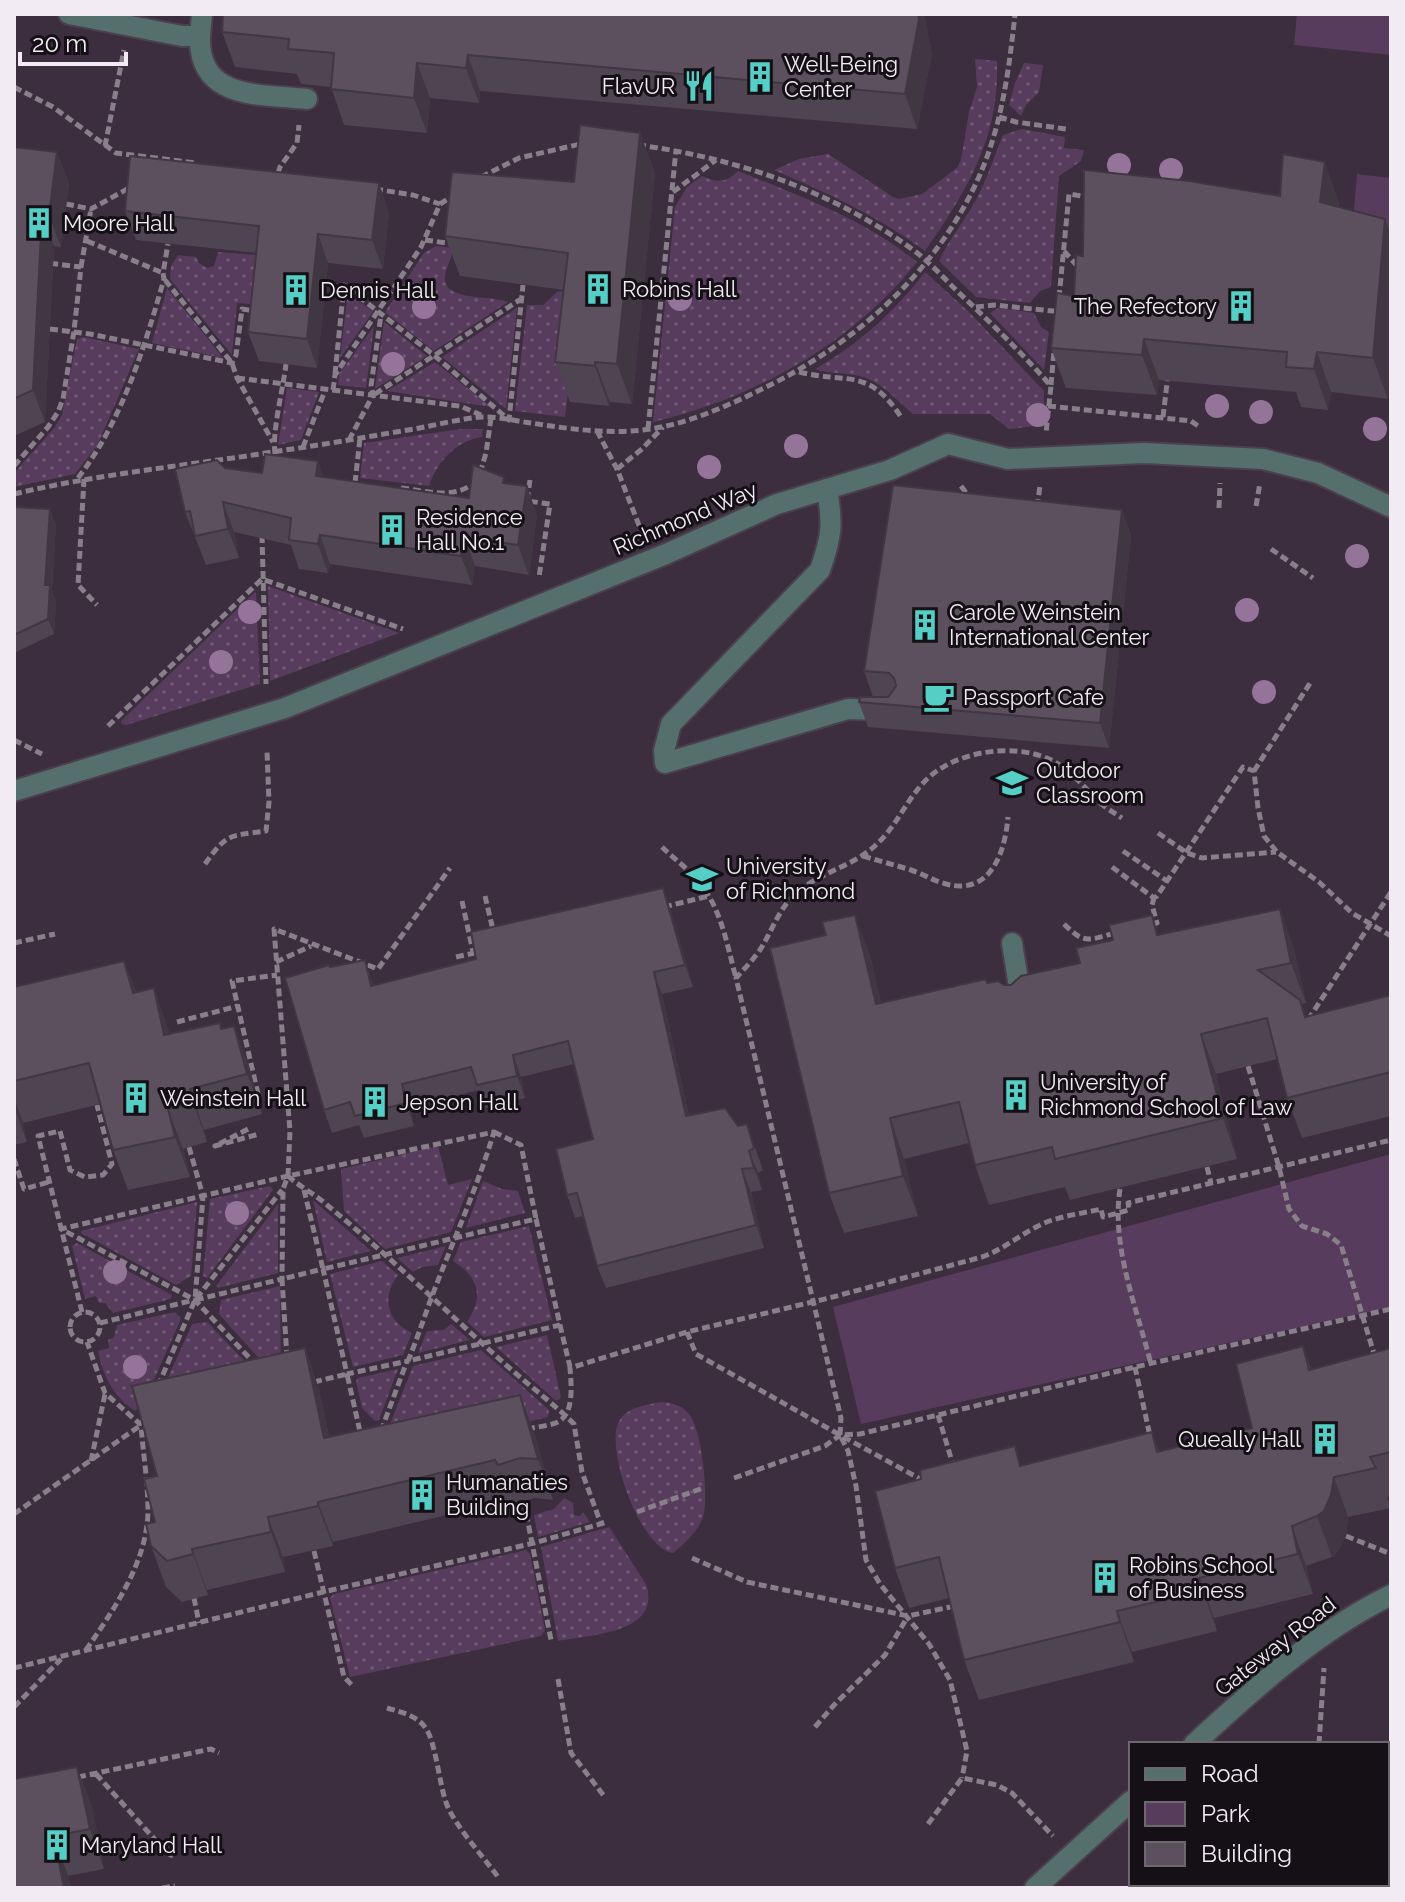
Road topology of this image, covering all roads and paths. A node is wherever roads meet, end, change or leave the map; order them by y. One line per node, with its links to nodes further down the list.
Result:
1 (69, 14): 4 (street)
2 (202, 14): 4 (street)
3 (1015, 14): 8 (path)
4 (200, 36): 7 (street)
5 (125, 44): 13 (path)
6 (14, 87): 13 (path)
7 (307, 99)
8 (999, 117): 10 (path); 36 (path)
9 (291, 120): 20 (path)
10 (1066, 129)
11 (592, 143): 23 (path)
12 (629, 143): 14 (path)
13 (105, 146): 15 (path)
14 (676, 150): 16 (path); 26 (path)
15 (147, 158): 17 (path); 18 (path)
16 (717, 159): 26 (path); 36 (path)
17 (203, 164)
18 (141, 168)
19 (264, 171): 20 (path)
20 (278, 173): 21 (path)
21 (293, 176)
22 (136, 178): 30 (path)
23 (473, 183)
24 (368, 188): 29 (path)
25 (463, 189): 29 (path)
26 (672, 192): 72 (path)
27 (1098, 198): 35 (path)
28 (66, 204): 30 (path)
29 (440, 204): 31 (path)
30 (91, 209): 32 (path)
31 (425, 240): 34 (path); 46 (path)
32 (87, 241): 38 (path); 39 (path)
33 (168, 244): 39 (path)
34 (463, 245)
35 (1064, 251): 40 (path); 45 (path)
36 (926, 261): 43 (path); 57 (path)
37 (41, 263): 38 (path)
38 (81, 267): 50 (path)
39 (164, 276): 52 (path); 54 (path)
40 (1084, 281)
41 (523, 285): 42 (path)
42 (522, 299): 53 (path); 69 (path)
43 (975, 307): 45 (path); 61 (path)
44 (264, 312): 54 (path)
45 (1058, 312): 47 (path); 48 (path)
46 (380, 313): 53 (path); 58 (path); 58 (path); 63 (path)
47 (1071, 313)
48 (1057, 327)
49 (50, 329): 50 (path)
50 (74, 331): 52 (path); 81 (path)
51 (1055, 341): 61 (path)
52 (145, 345): 54 (path); 86 (path)
53 (435, 356): 63 (path); 69 (path)
54 (232, 363): 59 (path)
55 (1170, 363): 67 (path)
56 (286, 364): 60 (path)
57 (798, 372): 66 (path); 70 (path)
58 (335, 375): 62 (path)
59 (237, 378): 60 (path); 77 (path)
60 (283, 384): 62 (path); 77 (path)
61 (1051, 386): 64 (path)
62 (330, 389): 63 (path); 78 (path)
63 (373, 395): 65 (path); 76 (path)
64 (1048, 406): 67 (path); 71 (path)
65 (484, 417): 68 (path); 75 (path)
66 (901, 417)
67 (1163, 417): 74 (path)
68 (491, 418): 69 (path); 93 (path)
69 (509, 420): 73 (path)
70 (663, 427): 72 (path); 82 (path)
71 (1047, 427)
72 (648, 429): 73 (path)
73 (597, 430): 82 (path)
74 (1204, 430)
75 (360, 438): 76 (path); 90 (path)
76 (349, 440): 78 (path)
77 (273, 442): 79 (path)
78 (303, 447): 79 (path)
79 (275, 452): 80 (path); 87 (path)
80 (273, 461)
81 (14, 466)
82 (617, 469): 102 (path)
83 (1220, 474): 100 (path)
84 (1041, 477): 99 (path)
85 (1261, 478): 98 (path)
86 (77, 479): 87 (path); 95 (path)
87 (84, 479): 107 (path)
88 (530, 480): 106 (path)
89 (343, 482): 90 (path)
90 (354, 483): 91 (path)
91 (368, 485)
92 (961, 486): 97 (path)
93 (397, 488)
94 (827, 489): 96 (street, Richmond Way); 111 (street); 119 (street, Richmond Way)
95 (14, 494)
96 (1389, 501)
97 (976, 503)
98 (1256, 506)
99 (1037, 508)
100 (1219, 508)
101 (262, 531): 105 (path)
102 (642, 533)
103 (1271, 549): 104 (path)
104 (1313, 578)
105 (262, 579): 108 (path); 110 (path); 112 (path)
106 (538, 582)
107 (97, 605)
108 (413, 633)
109 (1312, 680): 118 (path)
110 (266, 693)
111 (892, 710)
112 (108, 726)
113 (1008, 737): 116 (path)
114 (14, 740): 117 (path)
115 (267, 751): 128 (path)
116 (1007, 751): 121 (path); 127 (path)
117 (43, 754)
118 (1254, 771): 125 (path); 126 (path)
119 (14, 791)
120 (1008, 817): 127 (path)
121 (1122, 818)
122 (1158, 833): 126 (path)
123 (662, 847): 134 (path)
124 (1123, 851): 131 (path)
125 (1277, 852): 126 (path); 139 (path)
126 (1187, 853): 131 (path)
127 (862, 856): 154 (path)
128 (205, 864)
129 (1112, 867): 135 (path)
130 (450, 868): 147 (path)
131 (1167, 881): 135 (path)
132 (1391, 892): 139 (path)
133 (485, 896): 144 (path)
134 (709, 896): 137 (path); 154 (path)
135 (1154, 898): 140 (path)
136 (462, 901): 149 (path)
137 (649, 910)
138 (1064, 924): 141 (path)
139 (1371, 924): 143 (path); 158 (path)
140 (1142, 927)
141 (1128, 930)
142 (55, 934): 145 (path)
143 (1391, 936)
144 (496, 941)
145 (14, 943)
146 (1012, 943): 156 (street)
147 (312, 945): 151 (path); 151 (path)
148 (486, 950): 149 (path)
149 (474, 953): 150 (path); 152 (path)
150 (456, 957)
151 (276, 962): 153 (path)
152 (476, 968)
153 (277, 975): 155 (path); 172 (path)
154 (736, 978): 188 (path)
155 (238, 1006): 157 (path); 160 (path)
156 (1023, 1013)
157 (177, 1022)
158 (1301, 1031)
159 (1248, 1066): 171 (path)
160 (258, 1094)
161 (97, 1105): 173 (path)
162 (248, 1129): 164 (path)
163 (494, 1132): 172 (path); 180 (path); 182 (path)
164 (259, 1134)
165 (1391, 1140): 171 (path)
166 (189, 1147): 167 (path)
167 (192, 1156): 169 (path); 178 (path)
168 (14, 1159): 173 (path)
169 (194, 1166)
170 (1207, 1167): 174 (path)
171 (1279, 1167): 174 (path); 191 (path)
172 (288, 1176): 175 (path); 177 (path); 178 (path)
173 (49, 1182): 181 (path)
174 (1211, 1183): 179 (path)
175 (283, 1189): 185 (path); 187 (path)
176 (1120, 1189): 179 (path)
177 (304, 1190): 183 (path); 184 (path)
178 (203, 1196): 181 (path); 187 (path)
179 (1116, 1213): 188 (path); 198 (path)
180 (536, 1219): 182 (path); 193 (path)
181 (61, 1229): 187 (path); 190 (path)
182 (456, 1238): 183 (path); 186 (path)
183 (384, 1255): 184 (path); 186 (path)
184 (323, 1269): 185 (path); 204 (path)
185 (282, 1279): 187 (path); 203 (path)
186 (431, 1298): 196 (path); 197 (path)
187 (195, 1300): 192 (path); 200 (path); 207 (path)
188 (813, 1302): 194 (path); 214 (path)
189 (1391, 1309): 191 (path)
190 (82, 1312): 192 (path); 195 (path)
191 (1365, 1315): 198 (path); 199 (path)
192 (100, 1323): 195 (path)
193 (560, 1325): 196 (path); 202 (path)
194 (687, 1332): 202 (path); 214 (path)
195 (87, 1342): 206 (path)
196 (481, 1343): 197 (path); 209 (path)
197 (408, 1361): 204 (path); 215 (path)
198 (1151, 1364): 201 (path)
199 (1378, 1366)
200 (259, 1367)
201 (1135, 1367): 210 (path); 216 (path)
202 (570, 1368): 209 (path)
203 (288, 1372)
204 (347, 1374): 205 (path); 217 (path)
205 (303, 1384)
206 (105, 1393): 212 (path); 218 (path)
207 (152, 1399)
208 (146, 1412): 212 (path)
209 (565, 1415): 213 (path); 227 (path)
210 (938, 1415): 214 (path); 219 (path)
211 (156, 1421): 212 (path)
212 (141, 1425): 218 (path); 238 (path)
213 (515, 1432)
214 (840, 1435): 220 (path); 222 (path); 235 (path)
215 (378, 1440)
216 (1151, 1444)
217 (364, 1451)
218 (91, 1461): 225 (path)
219 (956, 1474)
220 (734, 1478)
221 (703, 1488): 224 (path)
222 (938, 1488)
223 (524, 1502): 227 (path)
224 (637, 1512)
225 (14, 1514)
226 (1346, 1536): 229 (path)
227 (534, 1543): 231 (path); 237 (path)
228 (314, 1551): 231 (path)
229 (1391, 1554)
230 (692, 1558): 235 (path)
231 (323, 1592): 236 (path); 243 (path)
232 (1391, 1595): 247 (street, Gateway Road)
233 (194, 1598): 236 (path)
234 (956, 1606): 235 (path)
235 (908, 1616): 246 (path); 251 (path)
236 (199, 1623): 238 (path)
237 (551, 1640)
238 (85, 1652): 239 (path)
239 (63, 1657): 241 (path); 244 (path)
240 (1324, 1663): 248 (path)
241 (14, 1668)
242 (558, 1679): 253 (path)
243 (353, 1686)
244 (14, 1707)
245 (387, 1708): 258 (path)
246 (815, 1727)
247 (1196, 1742)
248 (1319, 1742)
249 (219, 1753): 250 (path)
250 (95, 1773): 252 (path); 257 (path)
251 (962, 1778): 255 (path); 256 (path)
252 (68, 1779)
253 (604, 1796)
254 (1129, 1803): 261 (street)
255 (928, 1824)
256 (1056, 1840)
257 (173, 1856)
258 (498, 1877)
259 (175, 1886): 260 (path)
260 (162, 1888)
261 (1035, 1888)

